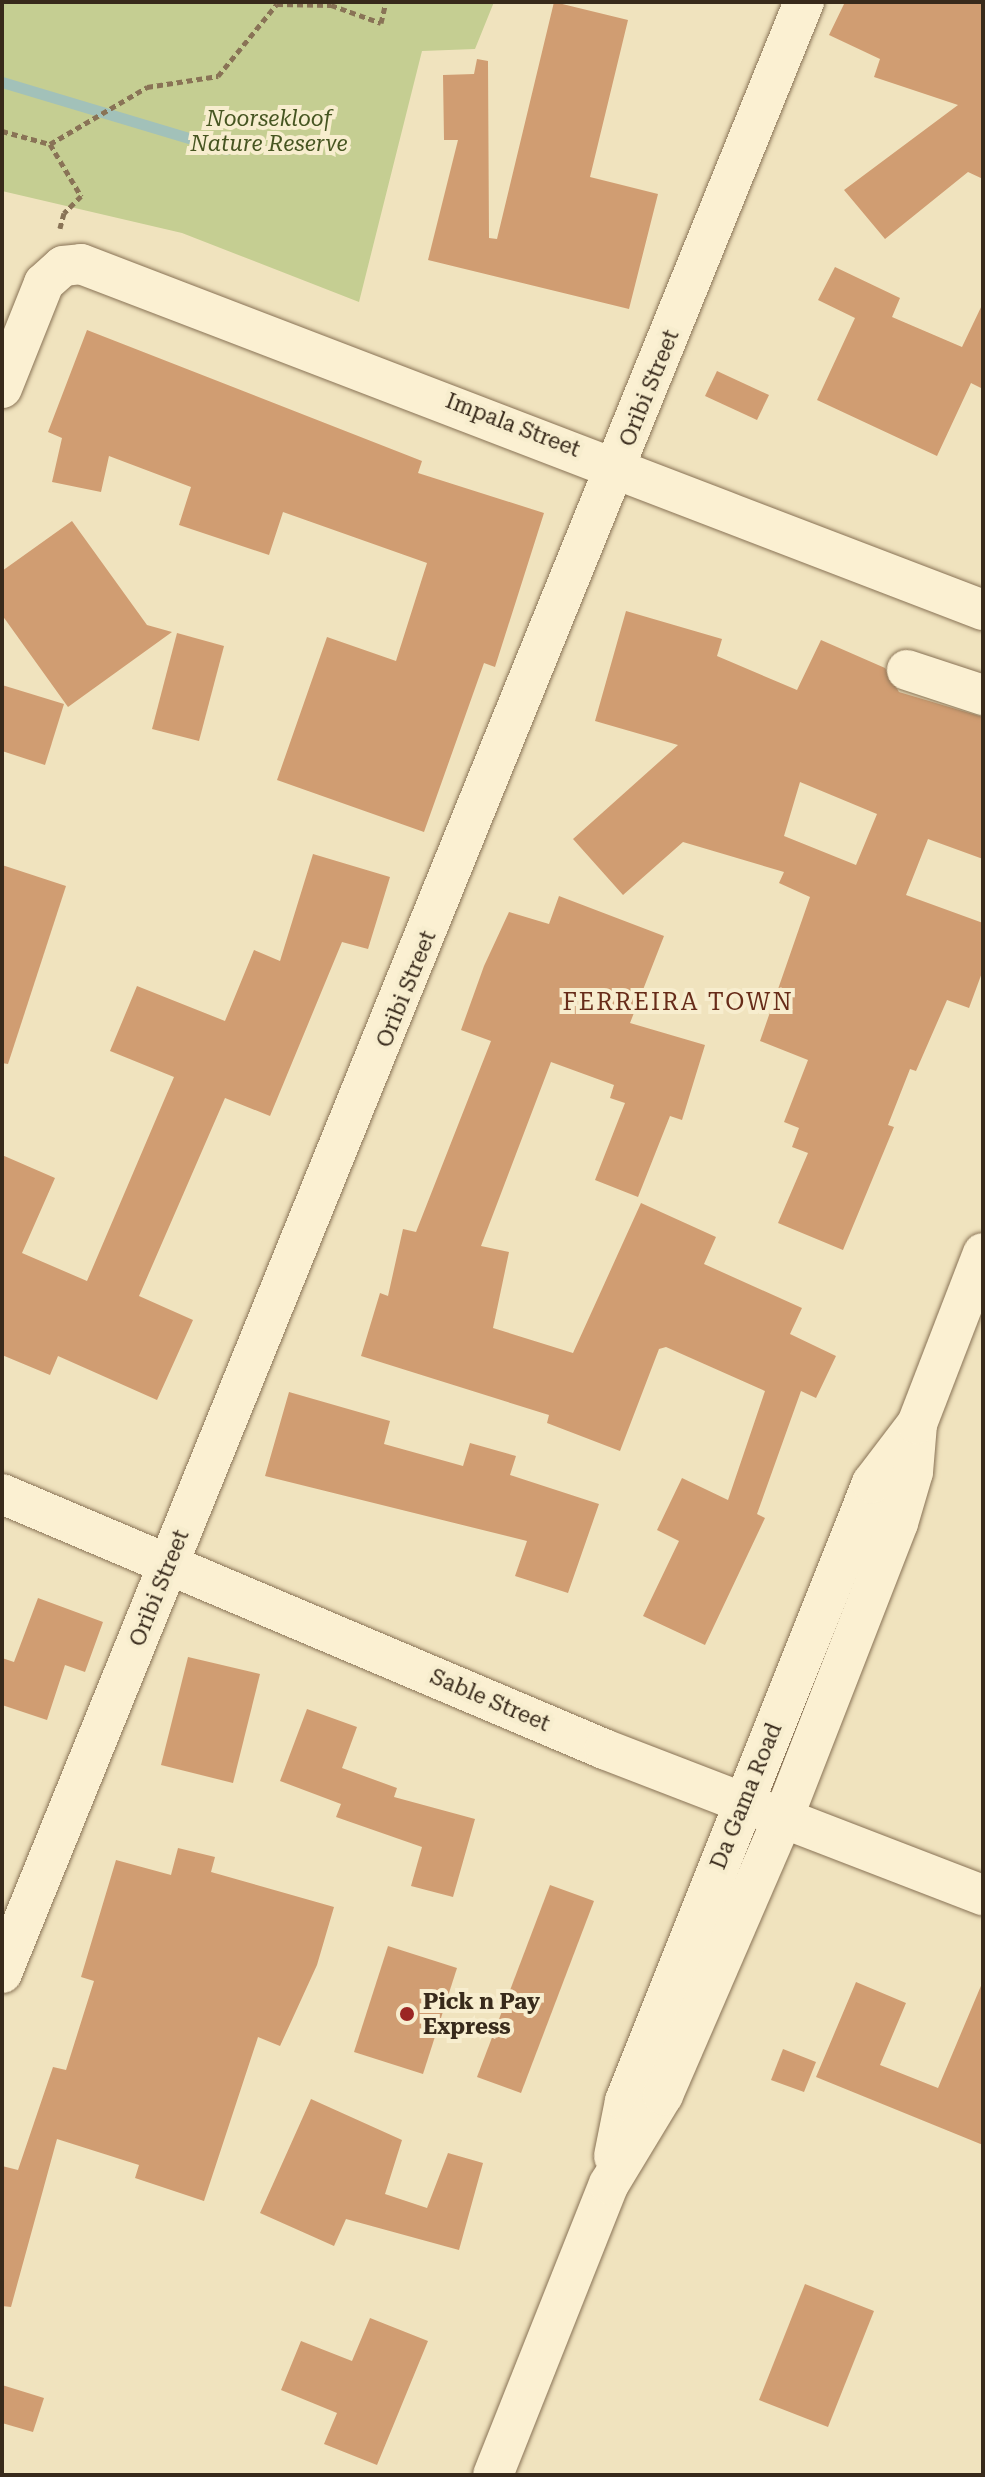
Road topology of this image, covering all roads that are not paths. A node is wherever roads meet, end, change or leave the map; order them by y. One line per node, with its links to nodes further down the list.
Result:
1 (804, 2): 3 (street, Oribi Street)
2 (2, 388): 3 (street, Impala Street)
3 (618, 465): 4 (street, Impala Street); 10 (street, Oribi Street)
4 (983, 610)
5 (907, 670): 6 (street)
6 (983, 695)
7 (983, 1253): 8 (street, Da Gama Road)
8 (917, 1424): 11 (street, Da Gama Road); 12 (street, Da Gama Road)
9 (2, 1494): 10 (street, Sable Street)
10 (170, 1562): 11 (street, Sable Street); 14 (street, Oribi Street)
11 (742, 1805): 12 (street, Sable Street); 15 (street, Da Gama Road)
12 (783, 1818): 13 (street, Sable Street); 15 (street, Da Gama Road)
13 (983, 1895)
14 (2, 1973)
15 (609, 2184): 16 (street, Da Gama Road)
16 (493, 2475)

